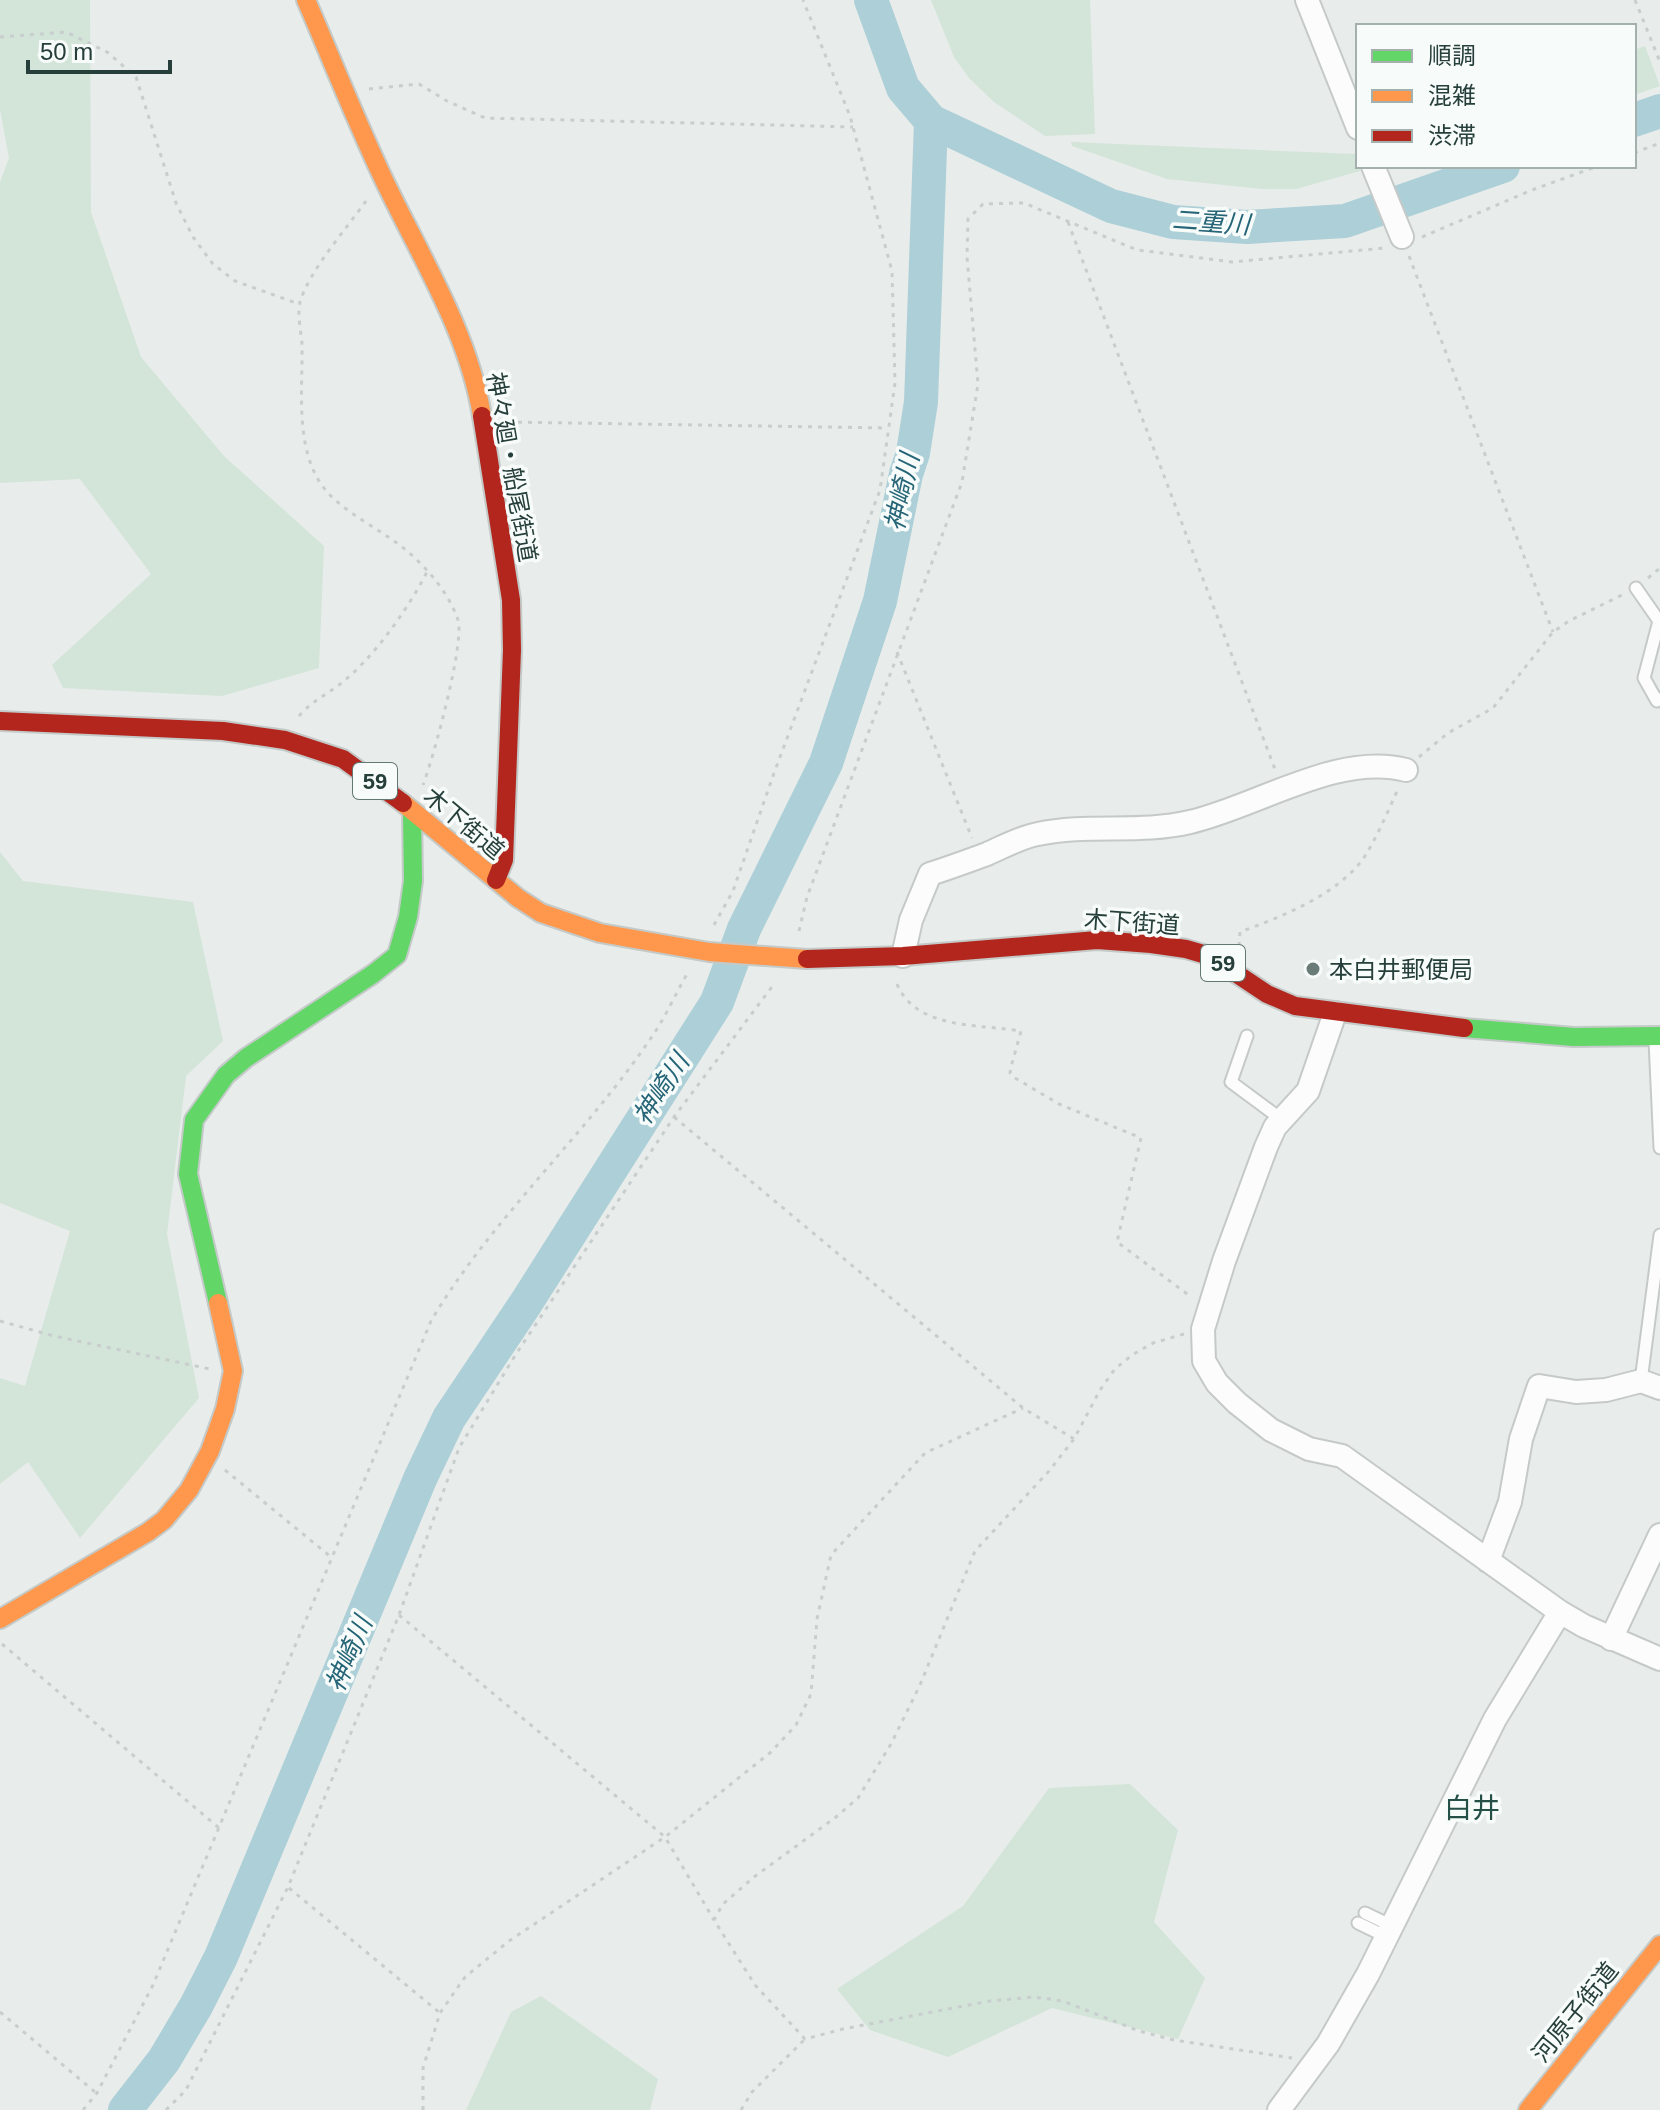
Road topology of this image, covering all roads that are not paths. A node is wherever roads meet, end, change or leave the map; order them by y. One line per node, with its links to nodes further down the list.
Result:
1 (306, 0): 11 (street, 神々廻・船尾街道)
2 (1307, 0): 3 (street)
3 (1356, 123)
4 (1374, 168): 5 (street)
5 (1403, 241)
6 (1636, 588): 7 (lane)
7 (1660, 699)
8 (0, 721): 10 (street, 木下街道 / 59)
9 (1406, 770): 12 (street)
10 (412, 811): 11 (street, 木下街道 / 59); 23 (street)
11 (496, 880): 12 (street, 木下街道 / 59)
12 (894, 957): 13 (street, 木下街道 / 59)
13 (1335, 1013): 15 (street, 木下街道 / 59); 16 (street)
14 (1247, 1036): 16 (lane)
15 (1657, 1036): 17 (lane)
16 (1281, 1119): 21 (street)
17 (1660, 1148)
18 (1660, 1235): 19 (lane)
19 (1651, 1385): 21 (street)
20 (1660, 1535): 24 (street)
21 (1488, 1561): 22 (street)
22 (1560, 1612): 24 (street); 27 (street)
23 (0, 1619)
24 (1611, 1639): 25 (street)
25 (1660, 1659)
26 (1361, 1918): 27 (lane)
27 (1389, 1932): 29 (street)
28 (1660, 1945): 30 (street, 河原子街道)
29 (1279, 2110)
30 (1528, 2110)

